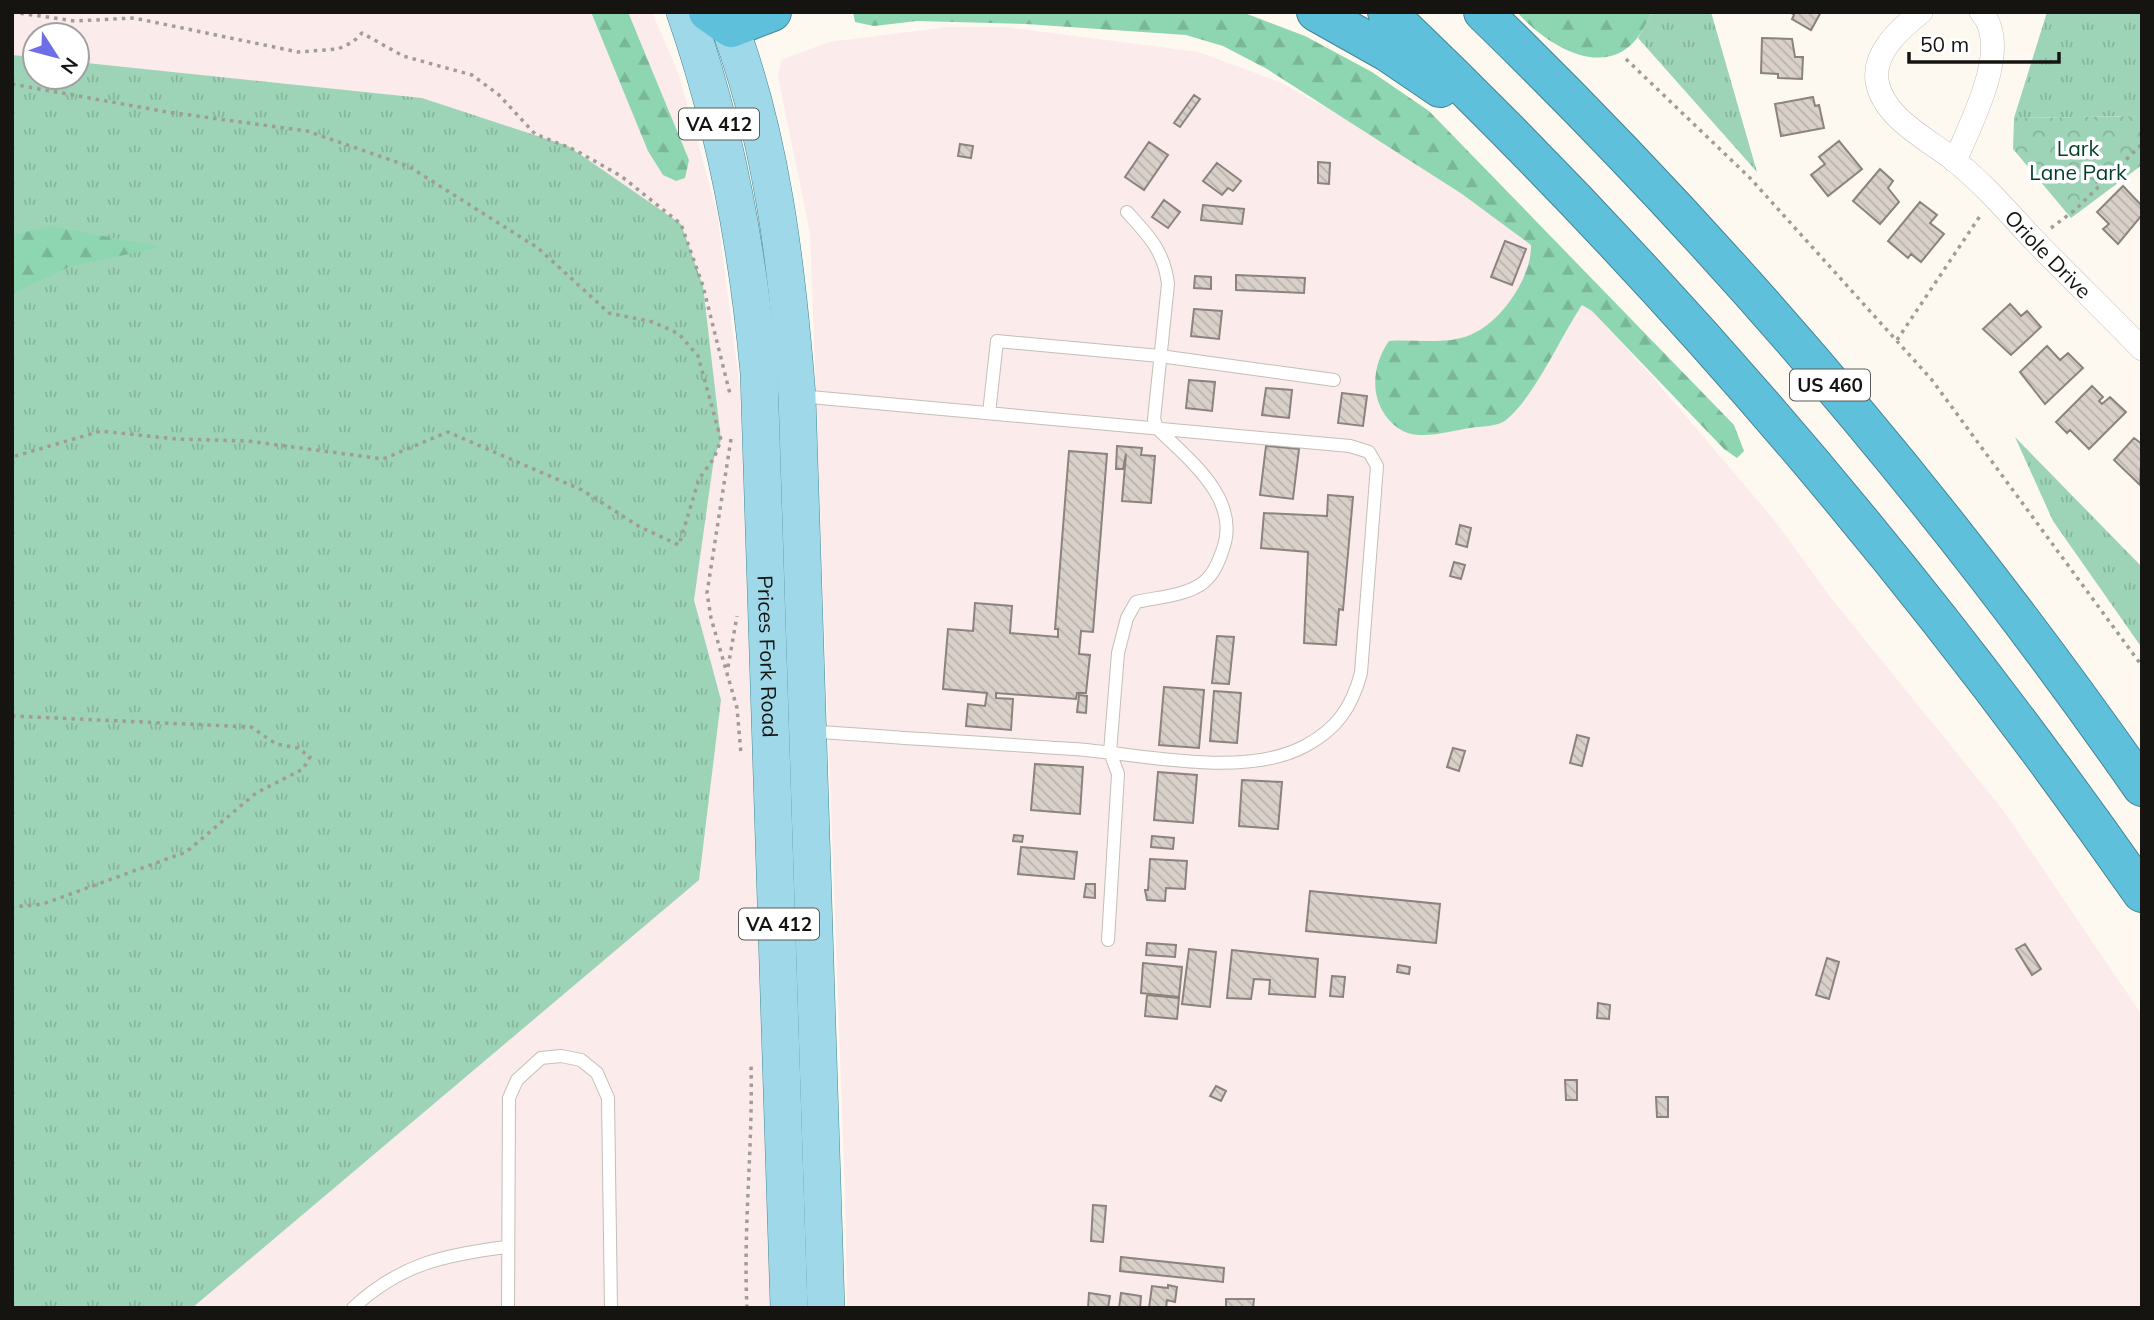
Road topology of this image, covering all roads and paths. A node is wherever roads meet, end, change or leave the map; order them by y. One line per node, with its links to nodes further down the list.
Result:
1 (12, 12): 22 (path)
2 (685, 12): 22 (main road, Prices Fork Road / VA 412)
3 (772, 12): 9 (highway)
4 (1316, 12): 12 (highway)
5 (1387, 12): 12 (highway, US 460)
6 (1483, 12): 32 (highway, US 460)
7 (1920, 12): 14 (street, Oriole Drive)
8 (1981, 12): 14 (street)
9 (721, 18): 22 (main road, Prices Fork Road / VA 412)
10 (1626, 59): 18 (path)
11 (12, 84): 26 (path)
12 (1506, 128): 33 (highway, US 460)
13 (2142, 144): 17 (path)
14 (1955, 161): 15 (street, Oriole Drive)
15 (1997, 200): 17 (street, Oriole Drive); 18 (path)
16 (1127, 212): 20 (lane)
17 (2036, 241): 19 (street, Oriole Drive)
18 (1896, 341): 27 (path)
19 (2142, 349)
20 (1160, 356): 21 (lane); 23 (lane); 25 (lane)
21 (1334, 380)
22 (769, 396): 23 (lane); 29 (main road, Prices Fork Road / VA 412); 42 (main road, Prices Fork Road / VA 412)
23 (989, 413): 25 (lane)
24 (733, 427): 31 (path)
25 (1157, 428): 30 (lane); 30 (lane)
26 (12, 457)
27 (2142, 666)
28 (12, 716): 34 (path)
29 (809, 731): 30 (lane); 43 (main road, Prices Fork Road / VA 412)
30 (1110, 752): 35 (lane)
31 (741, 761)
32 (2142, 787)
33 (2142, 894)
34 (12, 907)
35 (1108, 940)
36 (751, 1061): 41 (path)
37 (506, 1247): 38 (lane); 39 (lane); 40 (lane)
38 (353, 1308)
39 (508, 1308)
40 (611, 1308)
41 (747, 1308)
42 (789, 1308)
43 (826, 1308)

